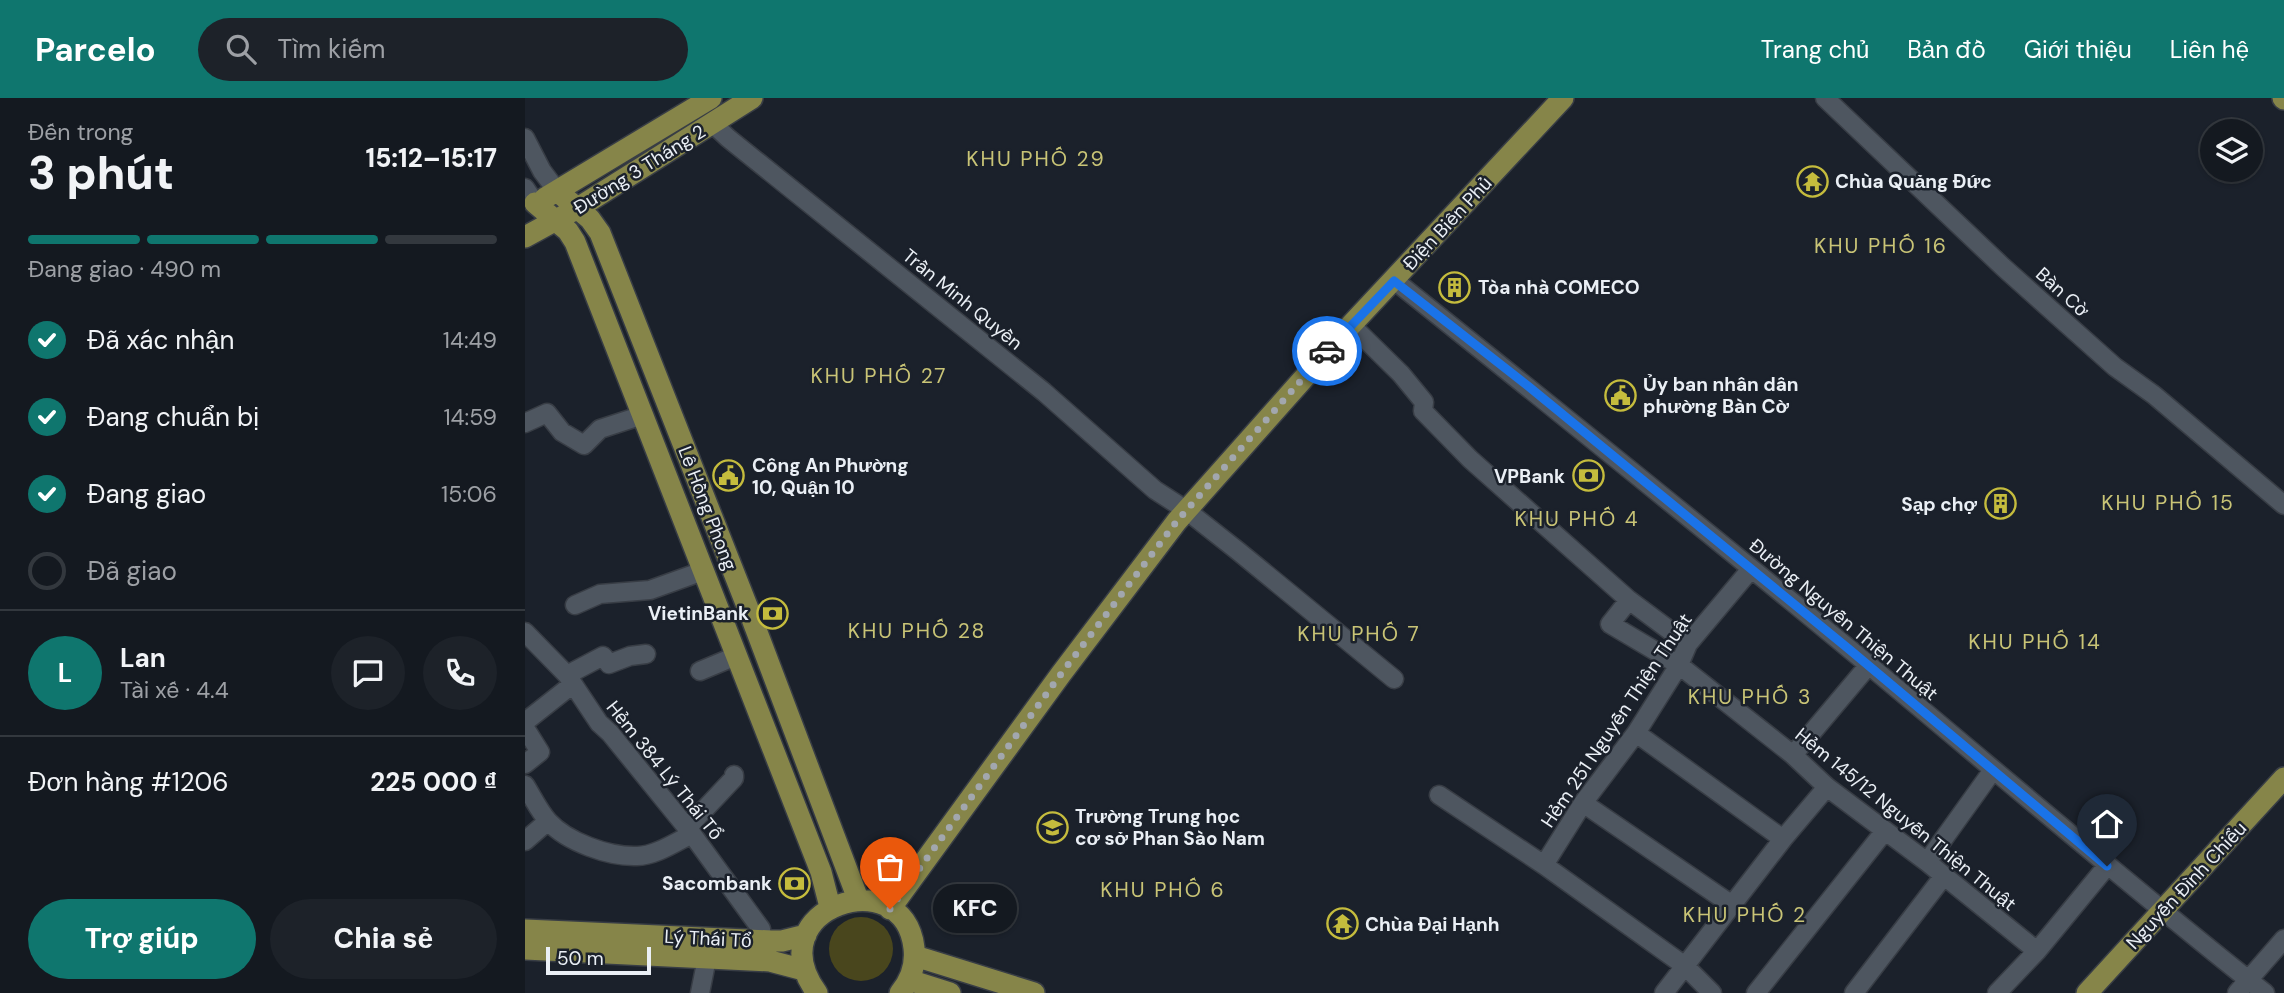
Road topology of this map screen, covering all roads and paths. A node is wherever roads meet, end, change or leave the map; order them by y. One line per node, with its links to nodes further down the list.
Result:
1 (711, 98): 7 (main road, Đường 3 Tháng 2)
2 (752, 98): 5 (main road, Đường 3 Tháng 2)
3 (1563, 98): 12 (main road, Điện Biên Phủ)
4 (1825, 98): 16 (street, Bàn Cờ)
5 (712, 123): 9 (main road, Đường 3 Tháng 2); 17 (street, Trần Minh Quyền)
6 (525, 138): 7 (street, Lê Hồng Phong)
7 (557, 191): 8 (main road, Đường 3 Tháng 2); 9 (main road, Lê Hồng Phong)
8 (528, 200): 10 (main road, Lê Hồng Phong)
9 (578, 208): 10 (main road, Đường 3 Tháng 2); 52 (main road, Lê Hồng Phong)
10 (555, 221): 11 (main road, Đường 3 Tháng 2); 14 (main road, Lê Hồng Phong)
11 (525, 237)
12 (1394, 281): 13 (main road, Điện Biên Phủ); 18 (street, Đường Nguyễn Thiện Thuật)
13 (1351, 325): 17 (main road, Điện Biên Phủ); 20 (street)
14 (643, 415): 15 (street); 19 (main road, Lê Hồng Phong)
15 (525, 423)
16 (2284, 505)
17 (1186, 510): 29 (street, Trần Minh Quyền); 55 (main road, Điện Biên Phủ)
18 (1751, 569): 23 (street, Hẻm 251 Nguyễn Thiện Thuật); 27 (street, Đường Nguyễn Thiện Thuật)
19 (703, 571): 21 (street); 25 (main road, Lê Hồng Phong)
20 (1629, 600): 23 (street); 26 (street, Hẻm 145/12 Nguyễn Thiện Thuật)
21 (575, 605)
22 (525, 632): 30 (street, Hẻm 384 Lý Thái Tổ)
23 (1688, 644): 26 (street, Hẻm 251 Nguyễn Thiện Thuật)
24 (646, 654): 30 (street)
25 (736, 656): 28 (street); 54 (main road, Lê Hồng Phong)
26 (1679, 665): 33 (street, Hẻm 251 Nguyễn Thiện Thuật); 34 (street, Hẻm 145/12 Nguyễn Thiện Thuật)
27 (1868, 666): 34 (street); 36 (street, Đường Nguyễn Thiện Thuật)
28 (700, 671)
29 (1394, 679)
30 (570, 680): 31 (street); 44 (street, Hẻm 384 Lý Thái Tổ)
31 (525, 722)
32 (525, 728): 35 (street)
33 (1636, 733): 42 (street, Hẻm 251 Nguyễn Thiện Thuật); 46 (street)
34 (1793, 755): 40 (street, Hẻm 145/12 Nguyễn Thiện Thuật)
35 (525, 764)
36 (1993, 770): 48 (street); 50 (street, Đường Nguyễn Thiện Thuật)
37 (734, 775): 44 (street)
38 (525, 785): 43 (street)
39 (2281, 786): 56 (main road, Nguyễn Đình Chiểu)
40 (1827, 787): 45 (street, Hẻm 145/12 Nguyễn Thiện Thuật); 46 (street)
41 (1439, 795): 49 (street)
42 (1583, 803): 49 (street, Hẻm 251 Nguyễn Thiện Thuật); 53 (street)
43 (548, 821): 44 (street); 47 (street)
44 (689, 831): 60 (street, Hẻm 384 Lý Thái Tổ)
45 (1884, 832): 48 (street, Hẻm 145/12 Nguyễn Thiện Thuật); 75 (street)
46 (1783, 839): 53 (street)
47 (525, 841)
48 (1927, 862): 51 (street, Hẻm 145/12 Nguyễn Thiện Thuật)
49 (1543, 864): 65 (street)
50 (2107, 866): 56 (street, Đường Nguyễn Thiện Thuật); 62 (street)
51 (1943, 877): 62 (street, Hẻm 145/12 Nguyễn Thiện Thuật); 76 (street)
52 (858, 899): 54 (main road); 55 (main road)
53 (1731, 905): 65 (street)
54 (830, 907): 58 (main road)
55 (890, 909): 63 (main road)
56 (2163, 912): 68 (street, Đường Nguyễn Thiện Thuật); 78 (main road, Nguyễn Đình Chiểu)
57 (525, 930): 60 (main road, Lý Thái Tổ)
58 (806, 935): 60 (main road, Lý Thái Tổ); 66 (main road)
59 (2284, 939): 68 (street)
60 (762, 940)
61 (525, 949): 64 (main road, Lý Thái Tổ)
62 (2037, 951): 77 (street)
63 (915, 956): 67 (main road); 72 (main road)
64 (707, 958): 66 (main road, Lý Thái Tổ); 69 (street)
65 (1685, 966): 73 (street); 74 (street)
66 (804, 970): 70 (main road)
67 (905, 987): 71 (main road)
68 (2243, 987): 79 (street, Đường Nguyễn Thiện Thuật)
69 (700, 993)
70 (817, 993)
71 (950, 993)
72 (1034, 993)
73 (1664, 993)
74 (1712, 993)
75 (1756, 993)
76 (1854, 993)
77 (1997, 993)
78 (2087, 993)
79 (2265, 993)

